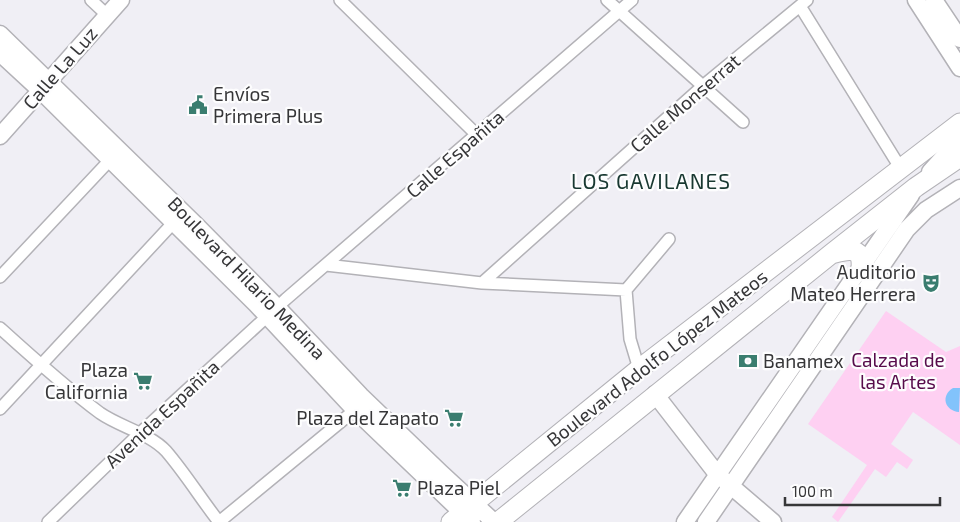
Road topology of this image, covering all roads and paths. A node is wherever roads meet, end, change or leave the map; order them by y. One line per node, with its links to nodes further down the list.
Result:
1 (91, 0): 10 (street)
2 (121, 0): 10 (main road, Calle La Luz)
3 (340, 0): 18 (street)
4 (607, 0): 9 (street)
5 (632, 0): 9 (street, Calle Españita)
6 (916, 0): 14 (main road)
7 (939, 1): 12 (main road)
8 (804, 3): 15 (street, Calle Monserrat); 22 (street)
9 (620, 11): 15 (street); 18 (street, Calle Españita)
10 (107, 15): 16 (main road, Calle La Luz)
11 (0, 34): 16 (main road, Boulevard Hilario Medina)
12 (960, 39)
13 (0, 53): 16 (main road, Boulevard Hilario Medina)
14 (960, 68)
15 (704, 85): 17 (street); 31 (street, Calle Monserrat)
16 (45, 86): 19 (main road, Calle La Luz); 21 (main road, Boulevard Hilario Medina); 33 (main road, Boulevard Hilario Medina)
17 (744, 122)
18 (477, 135): 28 (street, Calle Españita)
19 (0, 136)
20 (960, 140): 22 (main road, Boulevard Adolfo López Mateos); 23 (main road, Boulevard Adolfo López Mateos)
21 (110, 160): 25 (main road, Boulevard Hilario Medina); 30 (street)
22 (901, 169): 36 (main road, Boulevard Adolfo López Mateos)
23 (916, 188): 27 (main road, Boulevard Adolfo López Mateos); 29 (main road)
24 (960, 188): 42 (main road)
25 (174, 222): 33 (main road, Boulevard Hilario Medina); 35 (street)
26 (669, 239): 32 (street)
27 (832, 254): 29 (main road); 37 (main road, Boulevard Adolfo López Mateos)
28 (326, 265): 31 (street); 33 (street, Calle Españita)
29 (861, 268): 41 (main road)
30 (0, 277)
31 (482, 282): 32 (street)
32 (626, 290): 36 (street)
33 (272, 312): 39 (main road, Boulevard Hilario Medina); 40 (street, Avenida Españita); 43 (main road, Boulevard Hilario Medina)
34 (0, 328): 35 (street)
35 (41, 364): 38 (street); 40 (street)
36 (639, 369): 43 (main road, Boulevard Adolfo López Mateos)
37 (656, 394): 41 (main road); 47 (main road, Boulevard Adolfo López Mateos)
38 (0, 409)
39 (355, 410): 43 (main road, Boulevard Hilario Medina); 45 (street)
40 (139, 434): 44 (street, Avenida Españita); 45 (street)
41 (717, 474): 42 (main road); 48 (main road)
42 (730, 486): 49 (main road); 50 (main road)
43 (464, 515): 46 (main road, Boulevard Hilario Medina)
44 (48, 522)
45 (219, 522)
46 (494, 522)
47 (498, 522)
48 (685, 522)
49 (706, 522)
50 (773, 522)

